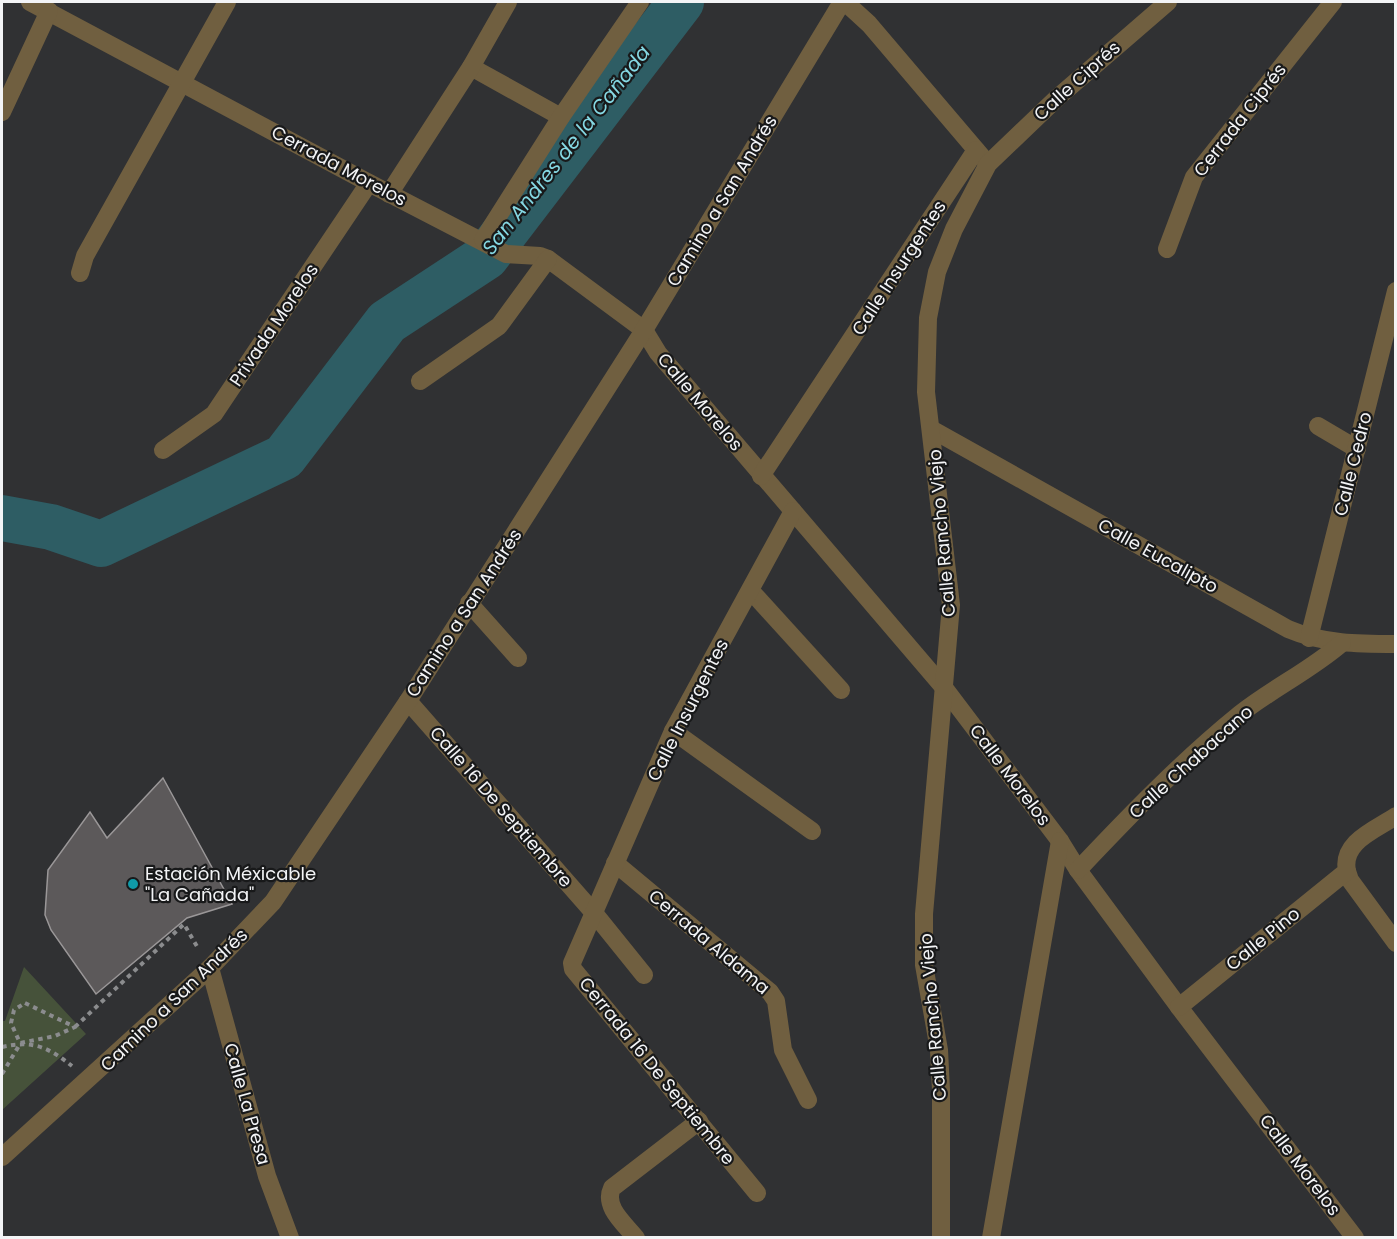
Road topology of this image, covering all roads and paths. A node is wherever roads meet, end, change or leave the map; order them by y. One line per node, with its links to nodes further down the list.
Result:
1 (30, 2): 8 (street, Cerrada Morelos)
2 (227, 2): 10 (street)
3 (508, 2): 9 (street)
4 (640, 2): 12 (street)
5 (844, 2): 13 (street); 21 (street, Camino a San Andrés)
6 (1168, 2): 13 (street, Calle Ciprés)
7 (1333, 2): 17 (street, Cerrada Ciprés)
8 (49, 11): 10 (street, Cerrada Morelos); 11 (street)
9 (471, 67): 12 (street); 15 (street)
10 (181, 81): 14 (street, Cerrada Morelos); 19 (street)
11 (2, 112)
12 (561, 117): 16 (street)
13 (982, 157): 24 (street, Calle Rancho Viejo); 27 (street, Calle Insurgentes)
14 (369, 183): 15 (street, Cerrada Morelos); 26 (street, Privada Morelos)
15 (389, 194): 16 (street, Cerrada Morelos)
16 (486, 241): 18 (street, Cerrada Morelos)
17 (1167, 249)
18 (548, 259): 21 (street, Cerrada Morelos); 22 (street)
19 (80, 273)
20 (1395, 291): 25 (street, Calle Cedro)
21 (644, 330): 27 (street, Calle Morelos); 30 (street, Camino a San Andrés)
22 (420, 381)
23 (1318, 426): 25 (street)
24 (933, 430): 31 (street, Calle Eucalipto); 35 (street, Calle Rancho Viejo)
25 (1357, 449): 31 (street, Calle Cedro)
26 (163, 450)
27 (761, 476): 28 (street, Calle Morelos)
28 (793, 511): 29 (street, Calle Insurgentes); 35 (street, Calle Morelos)
29 (751, 591): 36 (street); 38 (street, Calle Insurgentes)
30 (469, 603): 34 (street); 37 (street, Camino a San Andrés)
31 (1309, 638): 32 (street, Calle Eucalipto)
32 (1342, 643): 33 (street, Calle Eucalipto); 43 (street, Calle Chabacano)
33 (1395, 644)
34 (519, 658)
35 (945, 689): 41 (street, Calle Morelos); 61 (street, Calle Rancho Viejo)
36 (841, 690)
37 (408, 701): 45 (street, Calle 16 De Septiembre); 47 (street, Camino a San Andrés)
38 (673, 732): 40 (street); 42 (street, Calle Insurgentes)
39 (1395, 816): 44 (street)
40 (812, 831)
41 (1060, 841): 43 (street, Calle Morelos); 62 (street)
42 (615, 863): 45 (street, Calle Insurgentes); 55 (street, Cerrada Aldama)
43 (1078, 870): 49 (street, Calle Morelos)
44 (1347, 871): 46 (street); 49 (street, Calle Pino)
45 (594, 913): 48 (street, Calle 16 De Septiembre); 56 (street, Cerrada 16 De Septiembre)
46 (1395, 944)
47 (210, 968): 50 (path); 54 (street, Camino a San Andrés); 59 (street, Calle La Presa)
48 (644, 975)
49 (1179, 1007): 63 (street, Calle Morelos)
50 (75, 1027): 51 (path); 51 (path)
51 (20, 1043): 52 (path); 53 (path); 54 (path)
52 (2, 1047)
53 (2, 1074)
54 (89, 1080): 57 (street, Camino a San Andrés)
55 (808, 1100)
56 (699, 1121): 58 (street, Cerrada 16 De Septiembre); 60 (street)
57 (2, 1157)
58 (757, 1193)
59 (290, 1238)
60 (636, 1238)
61 (940, 1238)
62 (991, 1238)
63 (1355, 1238)

